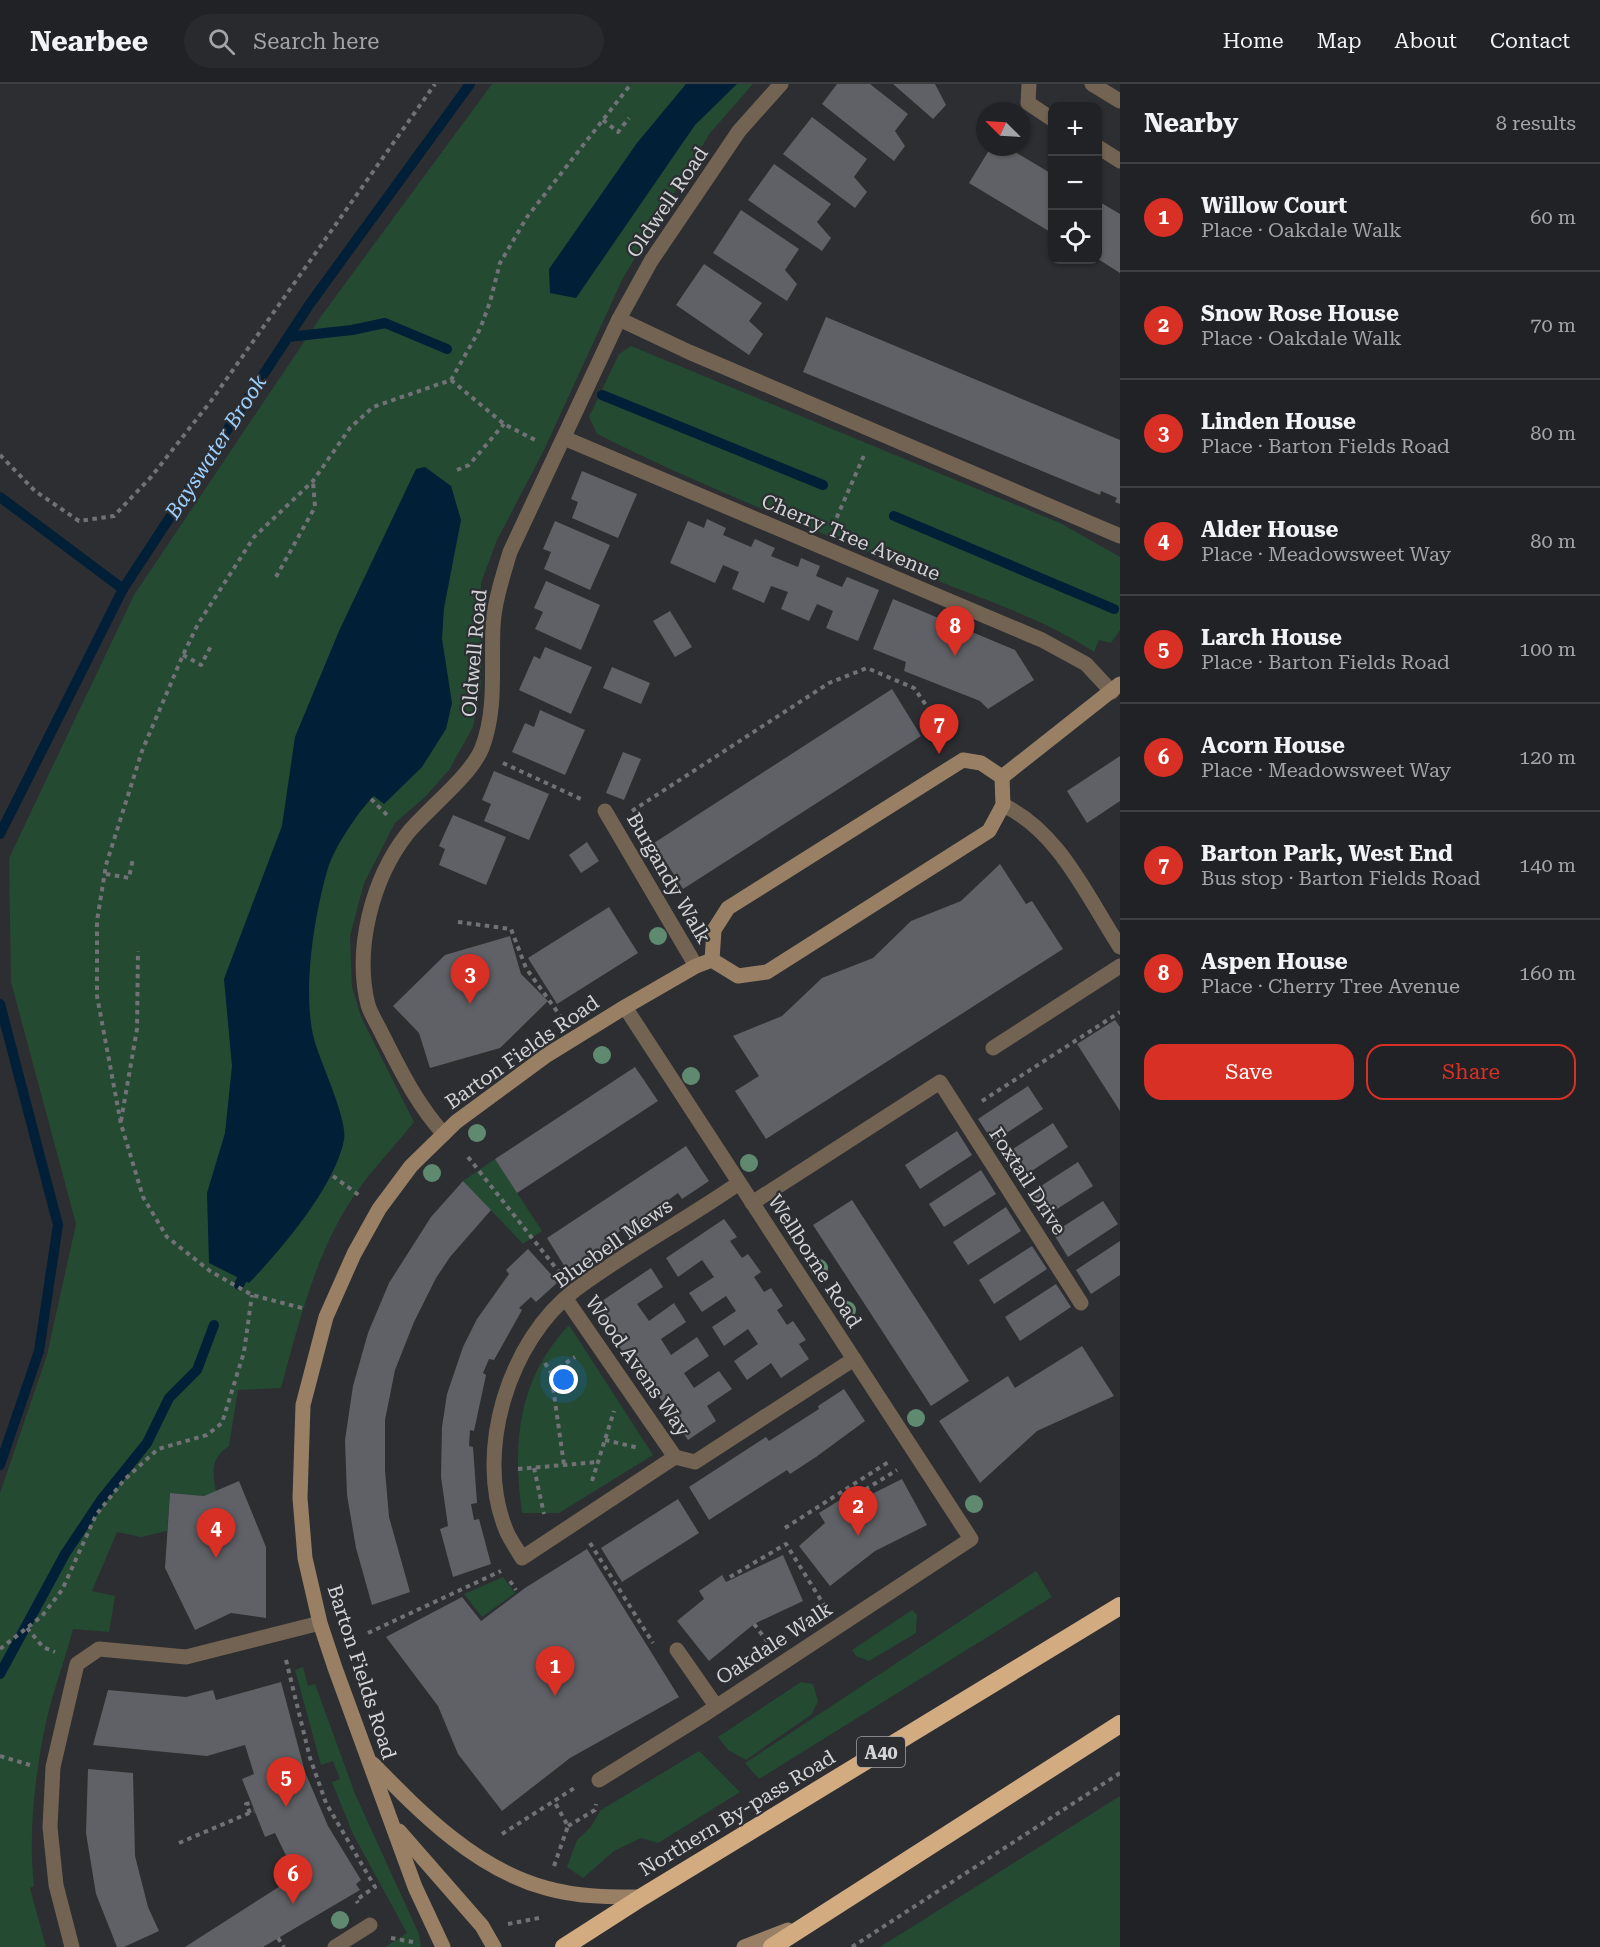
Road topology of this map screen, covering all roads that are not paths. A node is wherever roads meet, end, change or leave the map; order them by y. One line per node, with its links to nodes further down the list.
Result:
1 (781, 84): 8 (street, Oldwell Road)
2 (1029, 84): 5 (street)
3 (1092, 84): 4 (street)
4 (1120, 101)
5 (1048, 116)
6 (1102, 150): 7 (street)
7 (1120, 161)
8 (619, 319): 9 (street, Oldwell Road); 10 (street)
9 (561, 445): 11 (street, Cherry Tree Avenue); 21 (street, Oldwell Road)
10 (1120, 536)
11 (1116, 688): 12 (street)
12 (1002, 777): 13 (street); 16 (street)
13 (1003, 805): 15 (street); 16 (street)
14 (605, 811): 17 (street, Burgandy Walk)
15 (1120, 947)
16 (712, 960): 17 (street, Barton Fields Road)
17 (696, 966): 19 (street, Barton Fields Road)
18 (1120, 966): 20 (street)
19 (625, 1007): 21 (street, Barton Fields Road); 22 (street, Wellborne Road)
20 (993, 1048)
21 (444, 1134): 30 (street, Barton Fields Road)
22 (739, 1183): 23 (street, Wellborne Road); 24 (street, Bluebell Mews)
23 (752, 1203): 25 (street, Foxtail Drive); 26 (street, Wellborne Road)
24 (570, 1295): 27 (street, Wood Avens Way); 27 (street, Bluebell Mews)
25 (1082, 1303)
26 (854, 1359): 27 (street); 28 (street, Wellborne Road)
27 (675, 1457)
28 (971, 1539): 32 (street, Oakdale Walk)
29 (1120, 1606): 37 (highway, Northern By-pass Road / A40)
30 (320, 1623): 34 (street, Barton Fields Road); 40 (street)
31 (677, 1650): 32 (street)
32 (716, 1706): 35 (street, Oakdale Walk)
33 (1120, 1724): 38 (highway)
34 (368, 1759): 36 (street, Barton Fields Road); 37 (street)
35 (599, 1780)
36 (393, 1824): 42 (street, Barton Fields Road); 43 (street, Barton Fields Road)
37 (642, 1897): 44 (highway, Northern By-pass Road / A40)
38 (808, 1923): 45 (street); 46 (highway)
39 (370, 1924): 41 (street)
40 (72, 1947)
41 (335, 1947)
42 (443, 1947)
43 (494, 1947)
44 (564, 1947)
45 (744, 1947)
46 (772, 1947)

